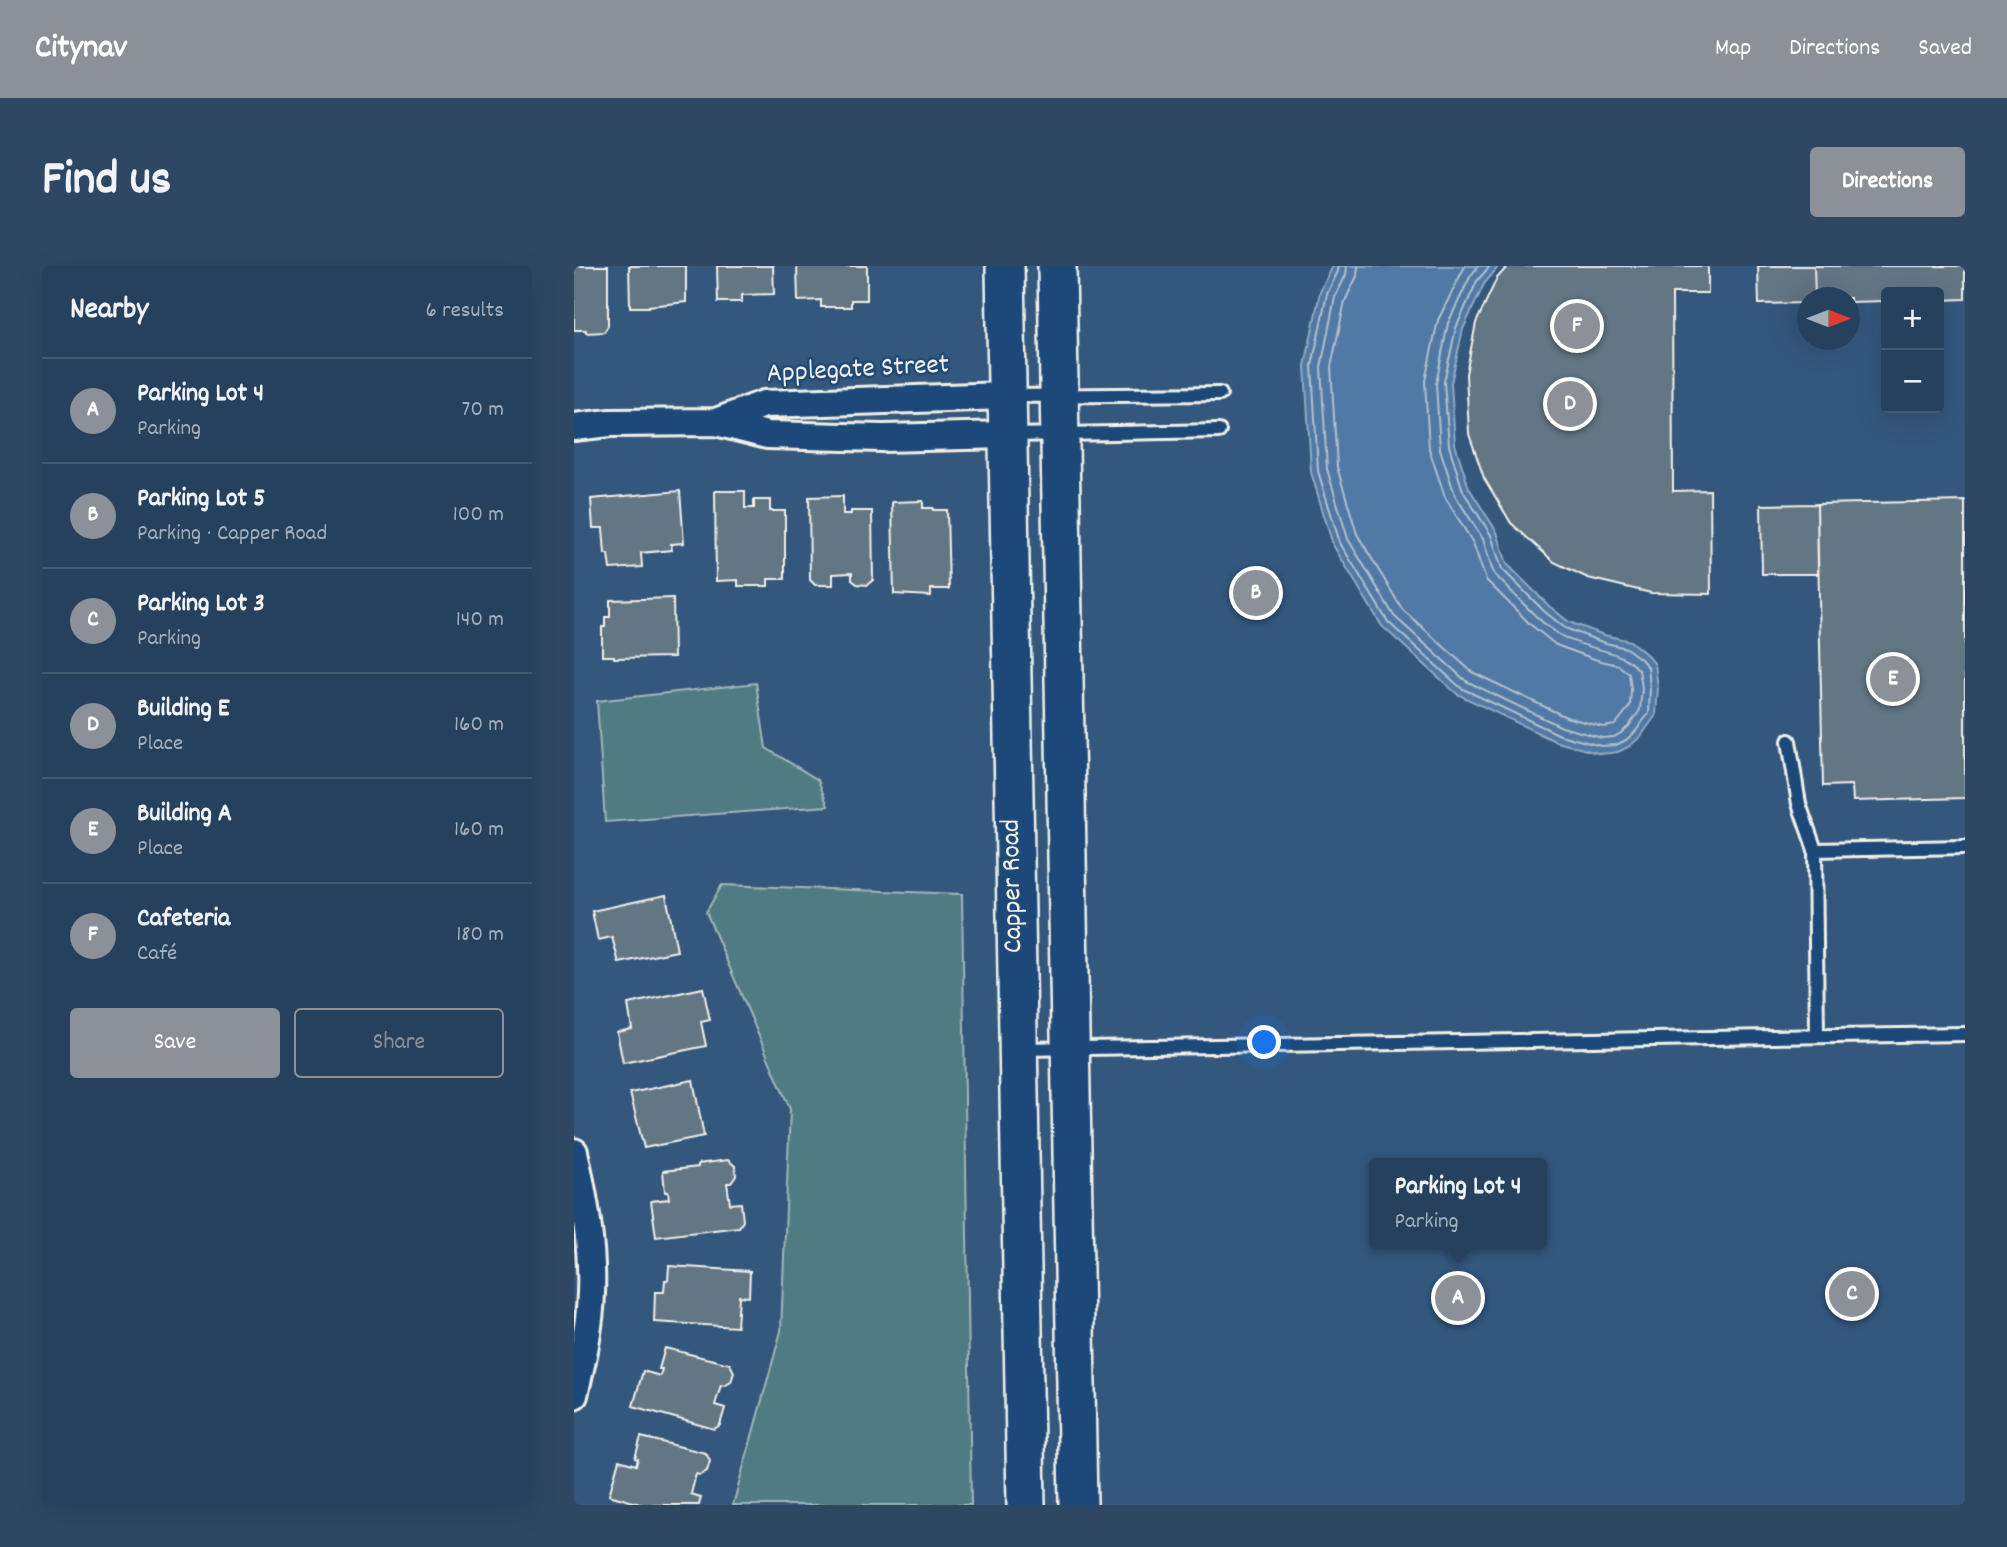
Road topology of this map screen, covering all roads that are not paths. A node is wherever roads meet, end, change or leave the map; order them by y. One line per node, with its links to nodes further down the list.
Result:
1 (1005, 266): 5 (street, Capper Road)
2 (1057, 266): 3 (street, Capper Road)
3 (1059, 394): 4 (lane); 5 (lane); 11 (street, Capper Road)
4 (1220, 394)
5 (1006, 396): 6 (street, Applegate Street); 10 (street, Capper Road)
6 (883, 399): 7 (street, Applegate Street); 12 (street)
7 (716, 422): 8 (street, Applegate Street); 12 (street, Applegate Street)
8 (574, 427)
9 (1219, 431): 11 (lane)
10 (1007, 435): 11 (lane); 12 (street, Applegate Street); 18 (street, Capper Road)
11 (1060, 435): 19 (street, Capper Road)
12 (883, 438)
13 (1789, 741): 15 (lane)
14 (1965, 847): 15 (lane)
15 (1815, 850): 17 (lane)
16 (1965, 1034): 17 (lane)
17 (1817, 1036): 19 (lane)
18 (1017, 1049): 19 (lane); 22 (street, Capper Road)
19 (1070, 1049): 23 (street, Capper Road)
20 (574, 1152): 21 (street)
21 (574, 1394)
22 (1026, 1505)
23 (1078, 1505)

